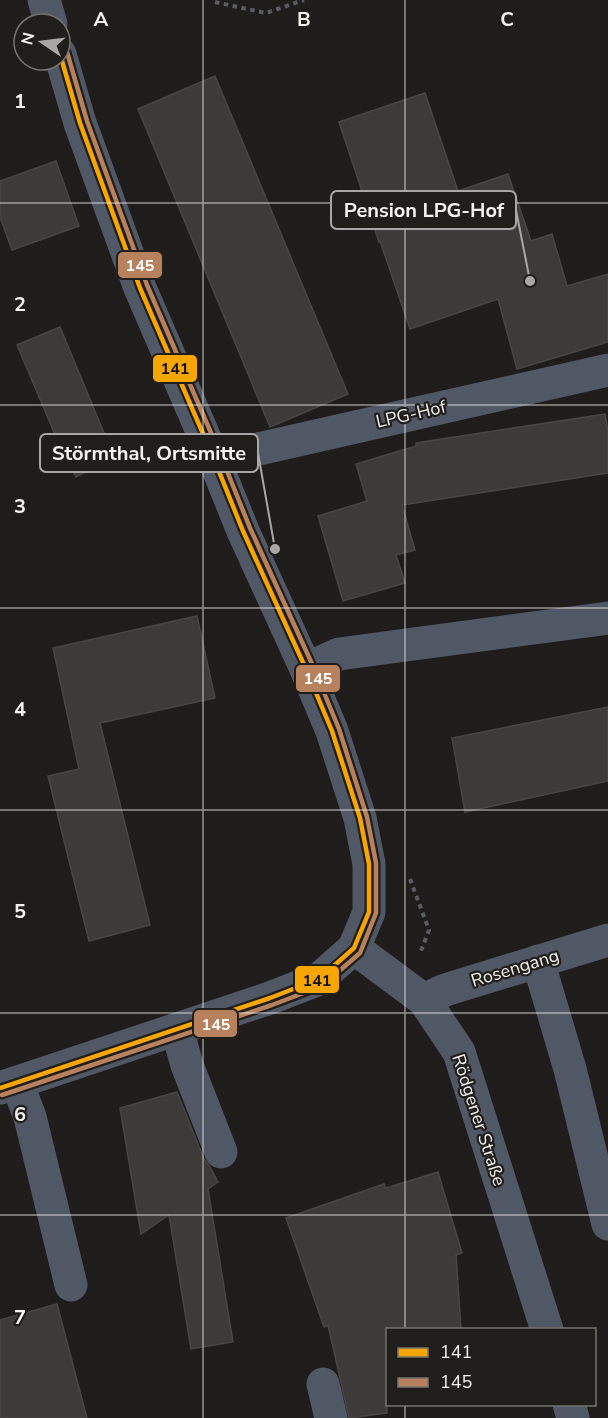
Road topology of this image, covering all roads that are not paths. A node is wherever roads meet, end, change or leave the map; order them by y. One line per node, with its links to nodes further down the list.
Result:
1 (65, 72): 3 (street)
2 (608, 370): 3 (street, LPG-Hof)
3 (214, 459): 5 (street)
4 (608, 618): 5 (street)
5 (306, 669): 7 (street)
6 (608, 940): 8 (street, Rosengang)
7 (354, 948): 9 (street, Rödgener Straße); 10 (street)
8 (538, 961): 9 (street, Rosengang); 13 (street)
9 (424, 1000): 15 (street, Rödgener Straße)
10 (177, 1029): 11 (street); 12 (street)
11 (8, 1086): 14 (street)
12 (221, 1152)
13 (608, 1224)
14 (72, 1285)
15 (547, 1328)
16 (323, 1384): 17 (street)
17 (331, 1418)

